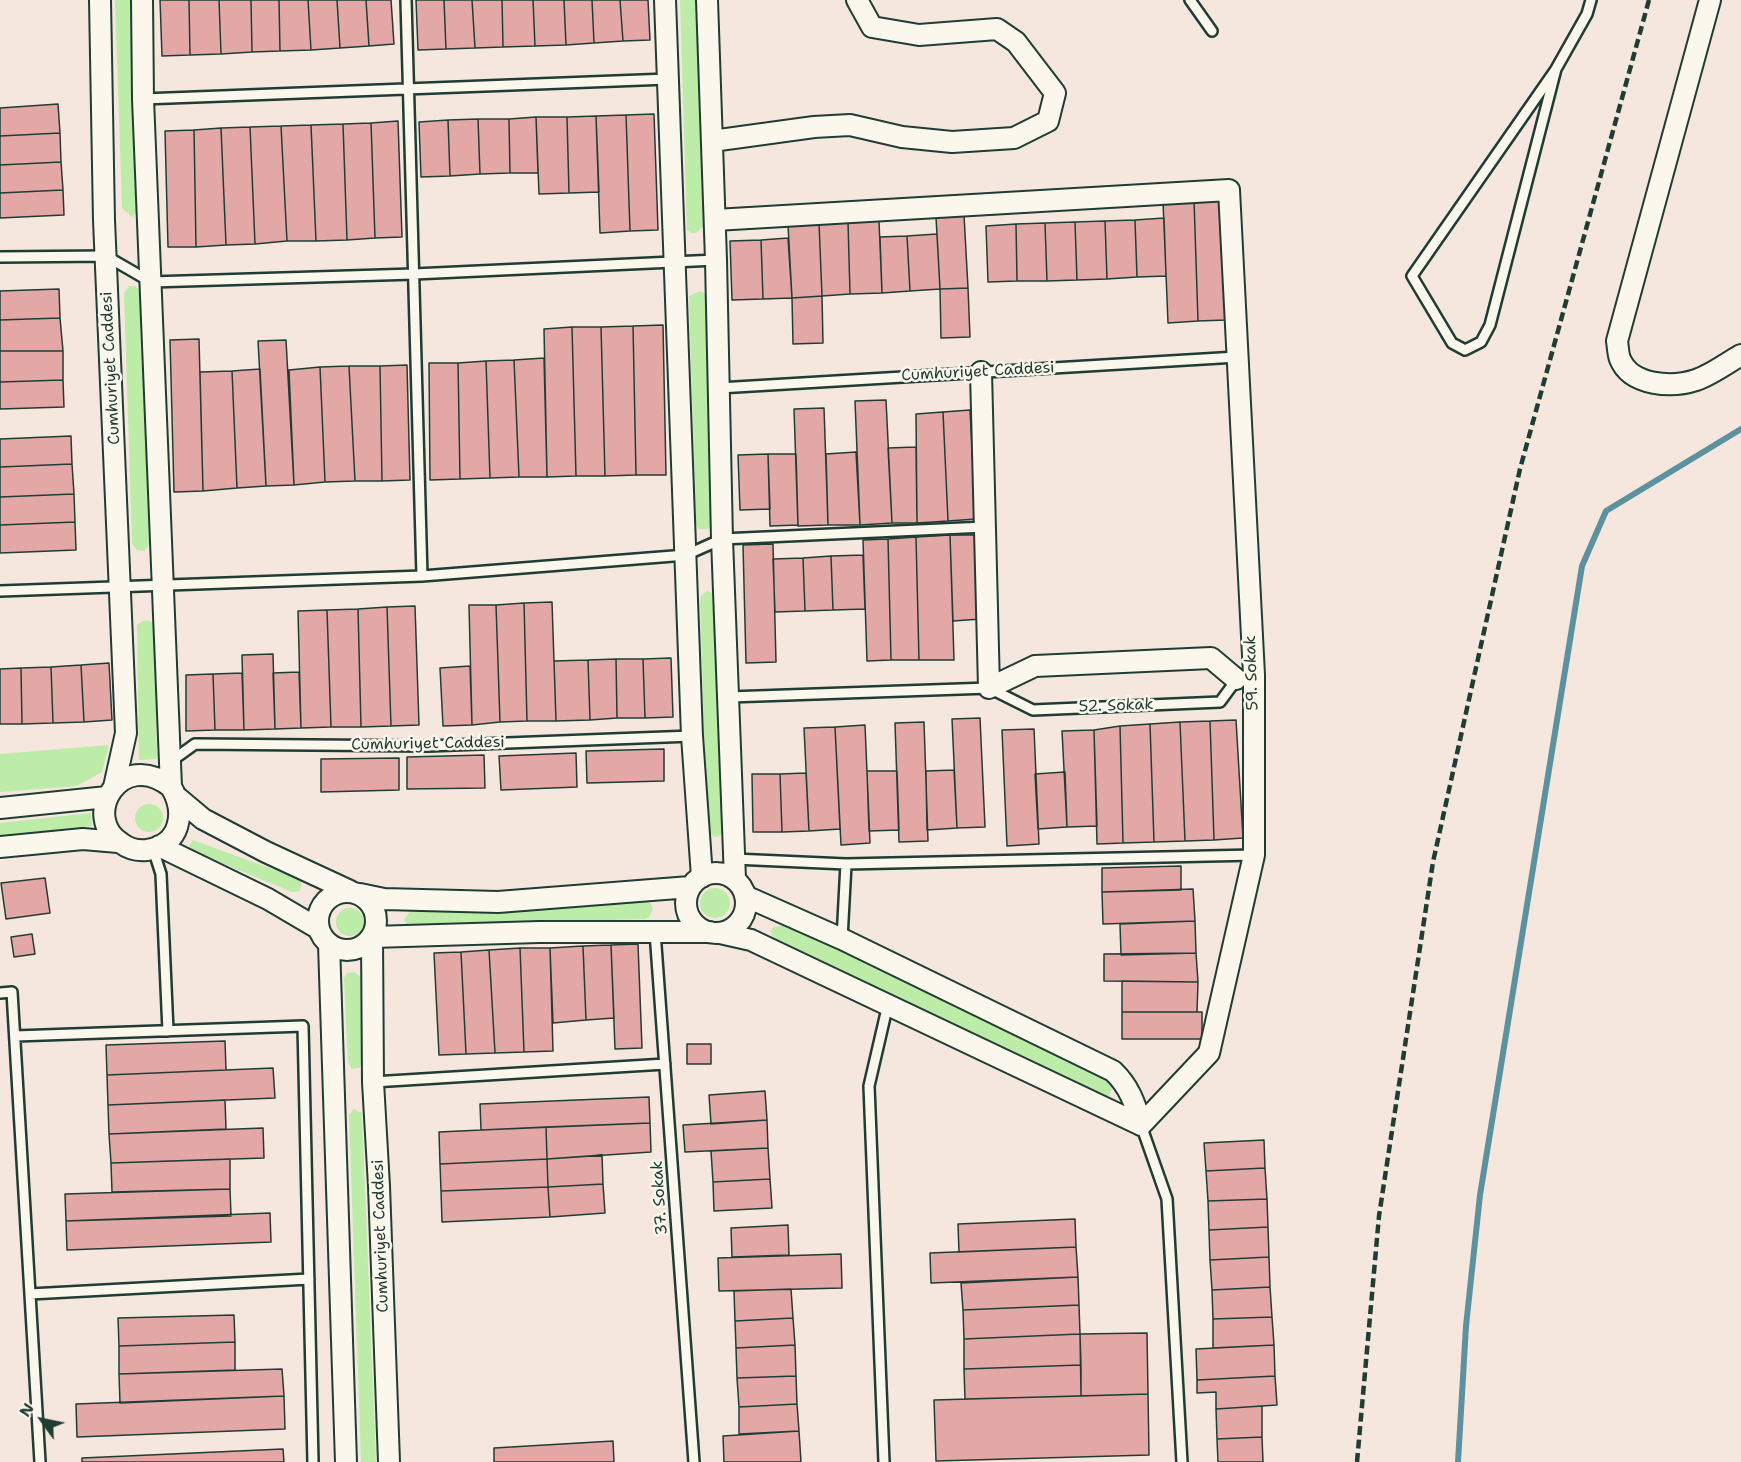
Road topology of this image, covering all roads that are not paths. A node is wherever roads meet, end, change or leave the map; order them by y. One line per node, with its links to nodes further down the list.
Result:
1 (100, 0): 17 (street, Cumhuriyet Caddesi)
2 (142, 0): 14 (street)
3 (406, 0): 13 (lane)
4 (665, 0): 12 (street)
5 (707, 0): 15 (street)
6 (857, 0): 15 (street)
7 (1190, 0): 10 (lane)
8 (1592, 0): 11 (lane)
9 (1710, 0): 23 (street)
10 (1212, 31)
11 (1556, 69): 11 (lane)
12 (668, 80): 13 (lane); 20 (street)
13 (408, 89): 14 (lane); 21 (lane)
14 (143, 99): 22 (street)
15 (712, 141): 16 (street)
16 (715, 220): 19 (street); 24 (street, 59. Sokak)
17 (106, 256): 18 (lane); 22 (lane, Cumhuriyet Caddesi); 32 (street, Cumhuriyet Caddesi)
18 (0, 257)
19 (716, 260): 20 (lane); 26 (street)
20 (676, 261): 21 (lane); 29 (street)
21 (414, 274): 22 (lane); 30 (lane)
22 (151, 282): 31 (street)
23 (1741, 355)
24 (1237, 357): 25 (lane, Cumhuriyet Caddesi); 34 (street, 59. Sokak)
25 (981, 372): 26 (lane, Cumhuriyet Caddesi); 27 (street)
26 (719, 388): 28 (street)
27 (986, 527): 28 (lane); 35 (street)
28 (722, 539): 29 (lane); 36 (street)
29 (686, 555): 30 (lane); 37 (street)
30 (423, 576): 31 (lane)
31 (163, 585): 32 (lane); 38 (street)
32 (120, 587): 33 (lane); 39 (street, Cumhuriyet Caddesi)
33 (0, 591)
34 (1245, 677): 35 (street, 52. Sokak); 35 (lane, 52. Sokak); 45 (street, 59. Sokak)
35 (989, 688): 36 (lane, 52. Sokak)
36 (729, 697): 46 (street)
37 (692, 736): 38 (lane, Cumhuriyet Caddesi); 49 (street)
38 (170, 762): 40 (street)
39 (110, 792): 40 (street); 41 (street); 42 (street)
40 (174, 792): 44 (street); 50 (street)
41 (0, 808)
42 (118, 842): 43 (street); 44 (street)
43 (0, 847)
44 (156, 847): 54 (street); 59 (lane)
45 (1254, 855): 47 (lane); 63 (street, 59. Sokak)
46 (734, 859): 47 (lane); 48 (street)
47 (846, 864): 56 (lane)
48 (735, 879): 49 (street); 51 (street)
49 (696, 882): 50 (street); 53 (street)
50 (355, 892): 54 (street); 55 (street)
51 (745, 896): 53 (street); 56 (street)
52 (655, 932): 53 (street); 55 (street); 61 (lane, 37. Sokak)
53 (715, 933): 58 (street)
54 (324, 936): 55 (street); 68 (street)
55 (372, 937): 62 (street, Cumhuriyet Caddesi)
56 (842, 939): 63 (street)
57 (0, 993): 60 (lane)
58 (888, 1004): 63 (street); 71 (lane)
59 (168, 1031): 60 (lane); 64 (lane)
60 (15, 1036): 65 (lane)
61 (665, 1064): 62 (lane); 70 (lane, 37. Sokak)
62 (373, 1082): 69 (street, Cumhuriyet Caddesi)
63 (1141, 1125): 72 (lane)
64 (309, 1279): 65 (lane); 67 (lane)
65 (30, 1293): 66 (lane)
66 (40, 1462)
67 (313, 1462)
68 (346, 1462)
69 (390, 1462)
70 (694, 1462)
71 (884, 1462)
72 (1182, 1462)

